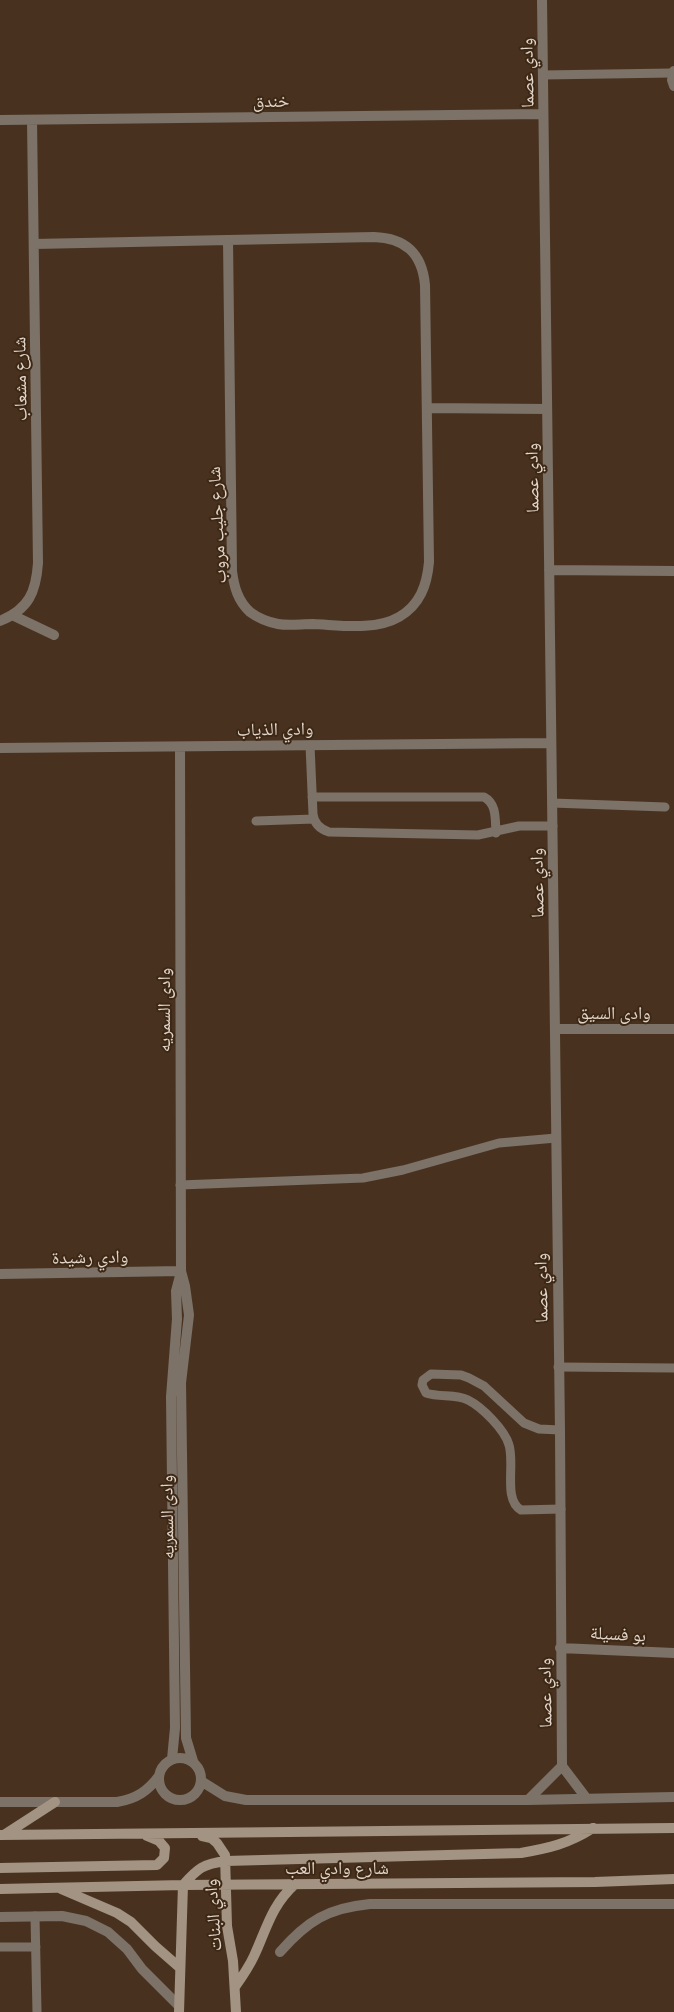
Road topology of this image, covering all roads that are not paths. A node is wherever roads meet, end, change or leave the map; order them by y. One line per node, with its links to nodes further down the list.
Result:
1 (542, 0): 3 (street, وادي عصما)
2 (673, 72): 3 (lane); 4 (street)
3 (543, 75): 5 (street, وادي عصما)
4 (674, 86)
5 (543, 114): 7 (street, خندق); 11 (street, وادي عصما)
6 (0, 120): 7 (street, خندق)
7 (32, 120): 9 (street, شارع مشعاب)
8 (228, 240): 9 (street, شارع جليب مروب); 10 (street, شارع جليب مروب); 10 (street, شارع جليب مروب)
9 (34, 244): 14 (street, شارع مشعاب)
10 (427, 408): 11 (street)
11 (547, 409): 12 (street, وادي عصما)
12 (549, 570): 13 (street); 17 (street, وادي عصما)
13 (674, 571)
14 (12, 615): 15 (street, شارع مشعاب); 16 (street)
15 (0, 620)
16 (54, 635)
17 (551, 743): 18 (street, وادي الذياب); 22 (street, وادي عصما)
18 (310, 745): 20 (street, وادي الذياب); 21 (lane)
19 (0, 748): 20 (street, وادي الذياب)
20 (180, 748): 31 (street, وادى السمريه)
21 (312, 797): 24 (lane); 27 (lane)
22 (552, 803): 23 (lane); 26 (street, وادي عصما)
23 (665, 807)
24 (314, 819): 25 (lane); 27 (lane)
25 (256, 821)
26 (553, 826): 27 (lane); 28 (street, وادي عصما)
27 (496, 832)
28 (555, 1029): 29 (street, وادى السيق); 30 (street, وادي عصما)
29 (674, 1029)
30 (556, 1138): 31 (lane); 34 (street, وادي عصما)
31 (180, 1185): 32 (street, وادى السمريه)
32 (181, 1271): 33 (street, وادي رشيدة); 40 (street, وادى السمريه); 41 (street, وادى السمريه)
33 (0, 1274)
34 (558, 1367): 35 (lane); 36 (street, وادي عصما)
35 (674, 1368)
36 (560, 1430): 37 (street, وادي عصما); 37 (lane)
37 (561, 1510): 38 (street, وادي عصما)
38 (560, 1648): 39 (street, بو فسيلة); 42 (street, وادي عصما)
39 (674, 1653)
40 (172, 1759): 41 (street); 43 (street)
41 (193, 1762): 44 (street)
42 (562, 1766): 46 (street); 47 (street)
43 (159, 1776): 44 (street); 49 (street)
44 (201, 1781): 47 (street)
45 (674, 1797): 46 (street)
46 (587, 1799): 47 (street)
47 (528, 1800)
48 (0, 1802): 49 (street)
49 (55, 1802): 54 (street)
50 (593, 1828): 51 (street, شارع وادي العب); 53 (street, شارع وادي العب); 55 (street)
51 (674, 1828)
52 (141, 1834): 53 (street, شارع وادي العب); 54 (street, شارع وادي العب); 56 (street)
53 (194, 1834): 55 (street, وادي البنات)
54 (2, 1835)
55 (226, 1861): 59 (street); 60 (street, وادي البنات)
56 (0, 1868)
57 (674, 1879): 58 (street, شارع وادي العب)
58 (295, 1884): 60 (street, شارع وادي العب); 70 (street)
59 (183, 1885): 60 (street, شارع وادي العب); 61 (street, شارع وادي العب); 69 (street, وادي البنات)
60 (226, 1885): 70 (street, وادي البنات)
61 (56, 1887): 62 (street, شارع وادي العب); 69 (street)
62 (0, 1889)
63 (674, 1904): 68 (street)
64 (35, 1916): 65 (street); 67 (lane); 71 (street)
65 (0, 1917)
66 (0, 1947): 67 (lane)
67 (36, 1947): 72 (lane)
68 (280, 1952)
69 (179, 1967): 71 (street, وادي البنات)
70 (236, 1987): 73 (street, وادي البنات)
71 (179, 2008)
72 (37, 2012)
73 (236, 2012)

